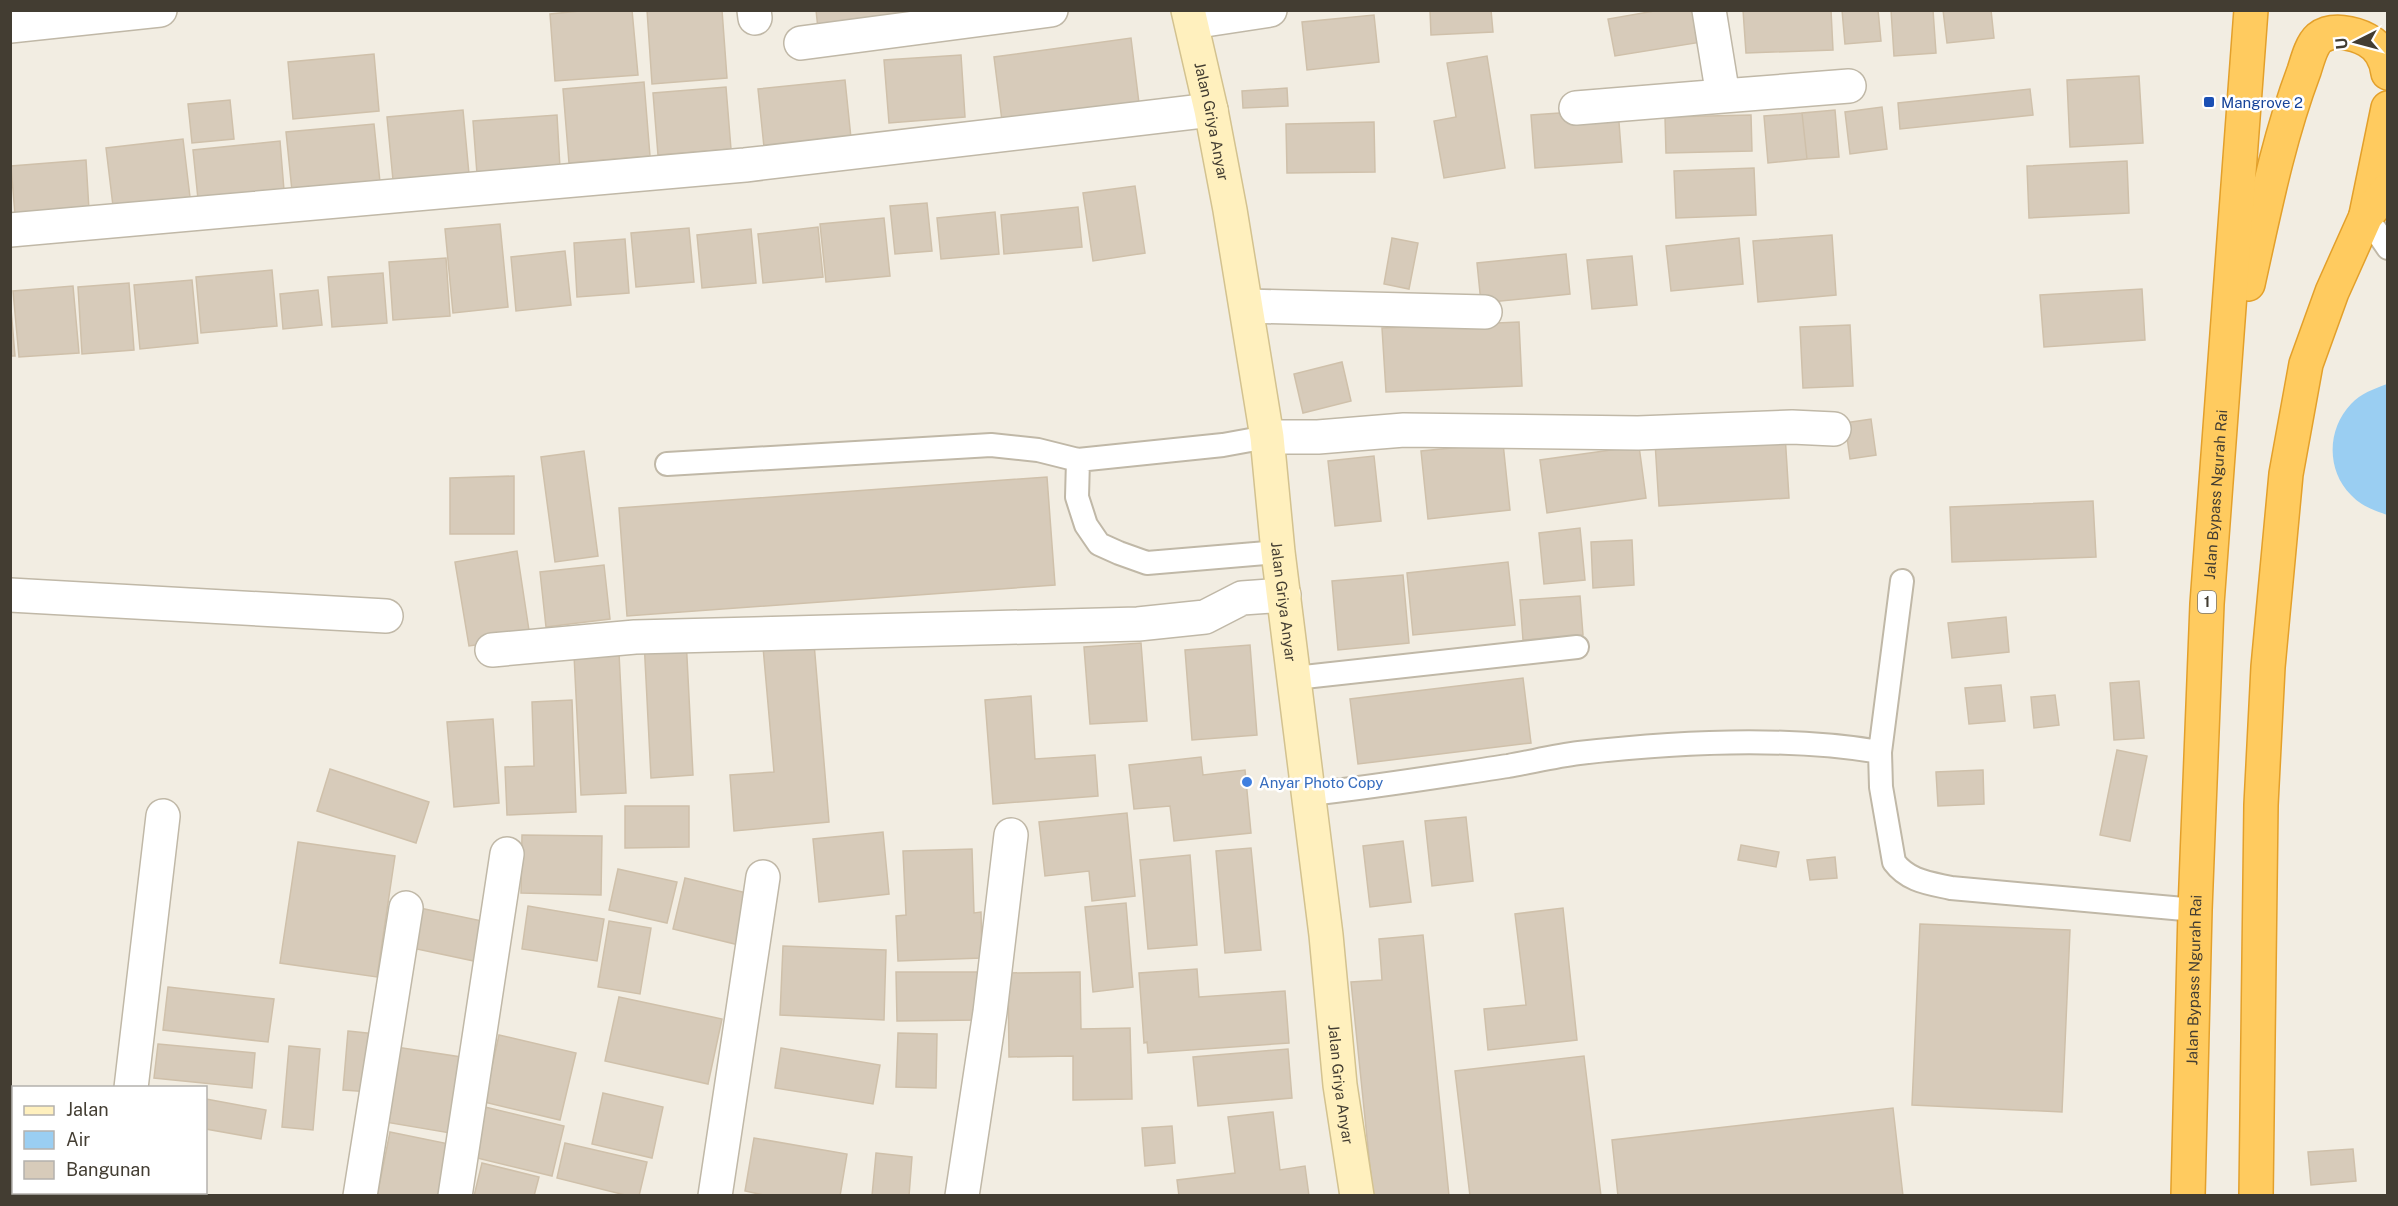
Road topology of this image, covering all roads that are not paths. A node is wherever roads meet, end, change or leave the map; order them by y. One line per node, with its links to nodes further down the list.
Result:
1 (160, 10): 7 (street)
2 (1051, 10): 8 (street)
3 (1270, 10): 6 (street)
4 (1709, 10): 11 (street)
5 (2251, 10): 21 (highway, Jalan Bypass Ngurah Rai / 1)
6 (1190, 16): 14 (street, Jalan Griya Anyar)
7 (10, 26)
8 (801, 43)
9 (2388, 73): 21 (highway)
10 (1849, 86): 11 (street)
11 (1723, 96): 12 (street)
12 (1576, 108)
13 (2388, 108): 16 (highway)
14 (1211, 110): 17 (street); 19 (street, Jalan Griya Anyar)
15 (2388, 190): 16 (highway)
16 (2366, 216): 18 (lane); 49 (highway)
17 (10, 230)
18 (2388, 248)
19 (1247, 306): 20 (street); 23 (street, Jalan Griya Anyar)
20 (1485, 312)
21 (2225, 382): 41 (highway, Jalan Bypass Ngurah Rai / 1)
22 (1833, 429): 23 (street)
23 (1267, 437): 24 (lane); 26 (street, Jalan Griya Anyar)
24 (1078, 460): 25 (lane); 26 (lane)
25 (667, 464)
26 (1278, 552): 29 (street, Jalan Griya Anyar)
27 (1902, 581): 34 (lane)
28 (10, 595): 30 (street)
29 (1284, 595): 32 (street); 33 (street, Jalan Griya Anyar)
30 (386, 616)
31 (1576, 646): 33 (lane)
32 (492, 650)
33 (1295, 678): 35 (street, Jalan Griya Anyar)
34 (1880, 752): 35 (lane); 41 (lane)
35 (1309, 794): 47 (street, Jalan Griya Anyar)
36 (163, 816): 42 (street)
37 (1011, 836): 46 (street)
38 (507, 854): 44 (street)
39 (763, 877): 45 (street)
40 (406, 908): 43 (street)
41 (2195, 910): 48 (highway, Jalan Bypass Ngurah Rai / 1)
42 (131, 1086)
43 (360, 1196)
44 (455, 1196)
45 (715, 1196)
46 (962, 1196)
47 (1357, 1196)
48 (2188, 1196)
49 (2256, 1196)

